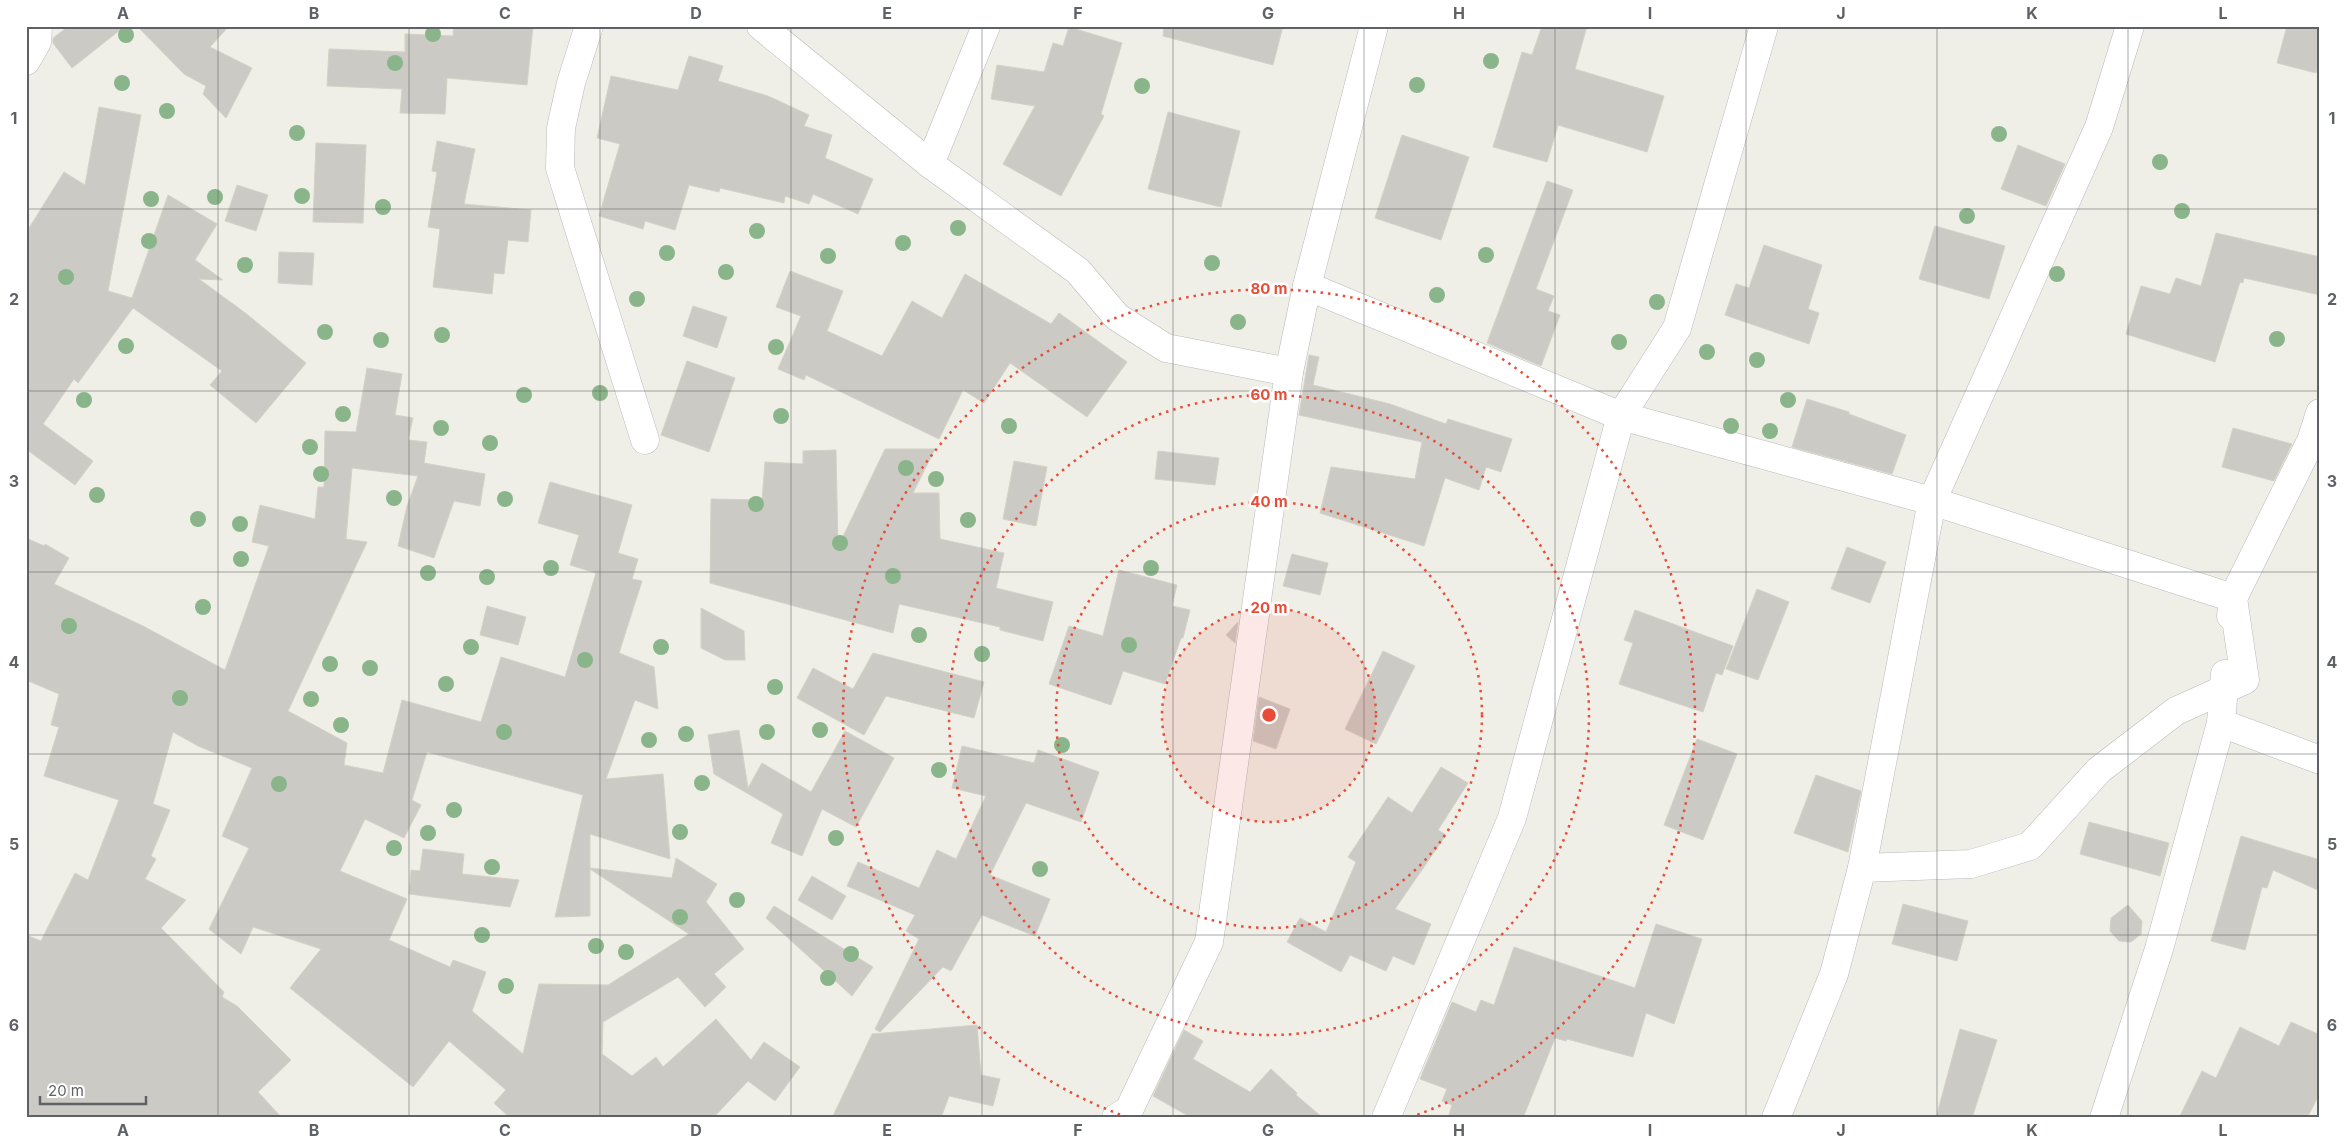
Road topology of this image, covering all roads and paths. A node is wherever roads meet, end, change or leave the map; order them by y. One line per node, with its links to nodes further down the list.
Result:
1 (38, 26): 8 (street)
2 (589, 26): 14 (street)
3 (761, 26): 9 (street)
4 (986, 26): 9 (street)
5 (1374, 26): 10 (street)
6 (1764, 26): 13 (street)
7 (2130, 26): 15 (street)
8 (26, 61)
9 (930, 164): 11 (street)
10 (1307, 286): 11 (street); 13 (street)
11 (1289, 372): 20 (street)
12 (2320, 413): 16 (street)
13 (1621, 416): 15 (street); 21 (street)
14 (646, 440)
15 (1932, 501): 16 (street); 19 (street)
16 (2232, 598): 17 (street); 19 (street)
17 (2220, 723): 18 (street); 23 (street)
18 (2320, 760)
19 (1862, 868): 22 (street)
20 (1116, 1118)
21 (1386, 1118)
22 (1776, 1118)
23 (2104, 1118)

